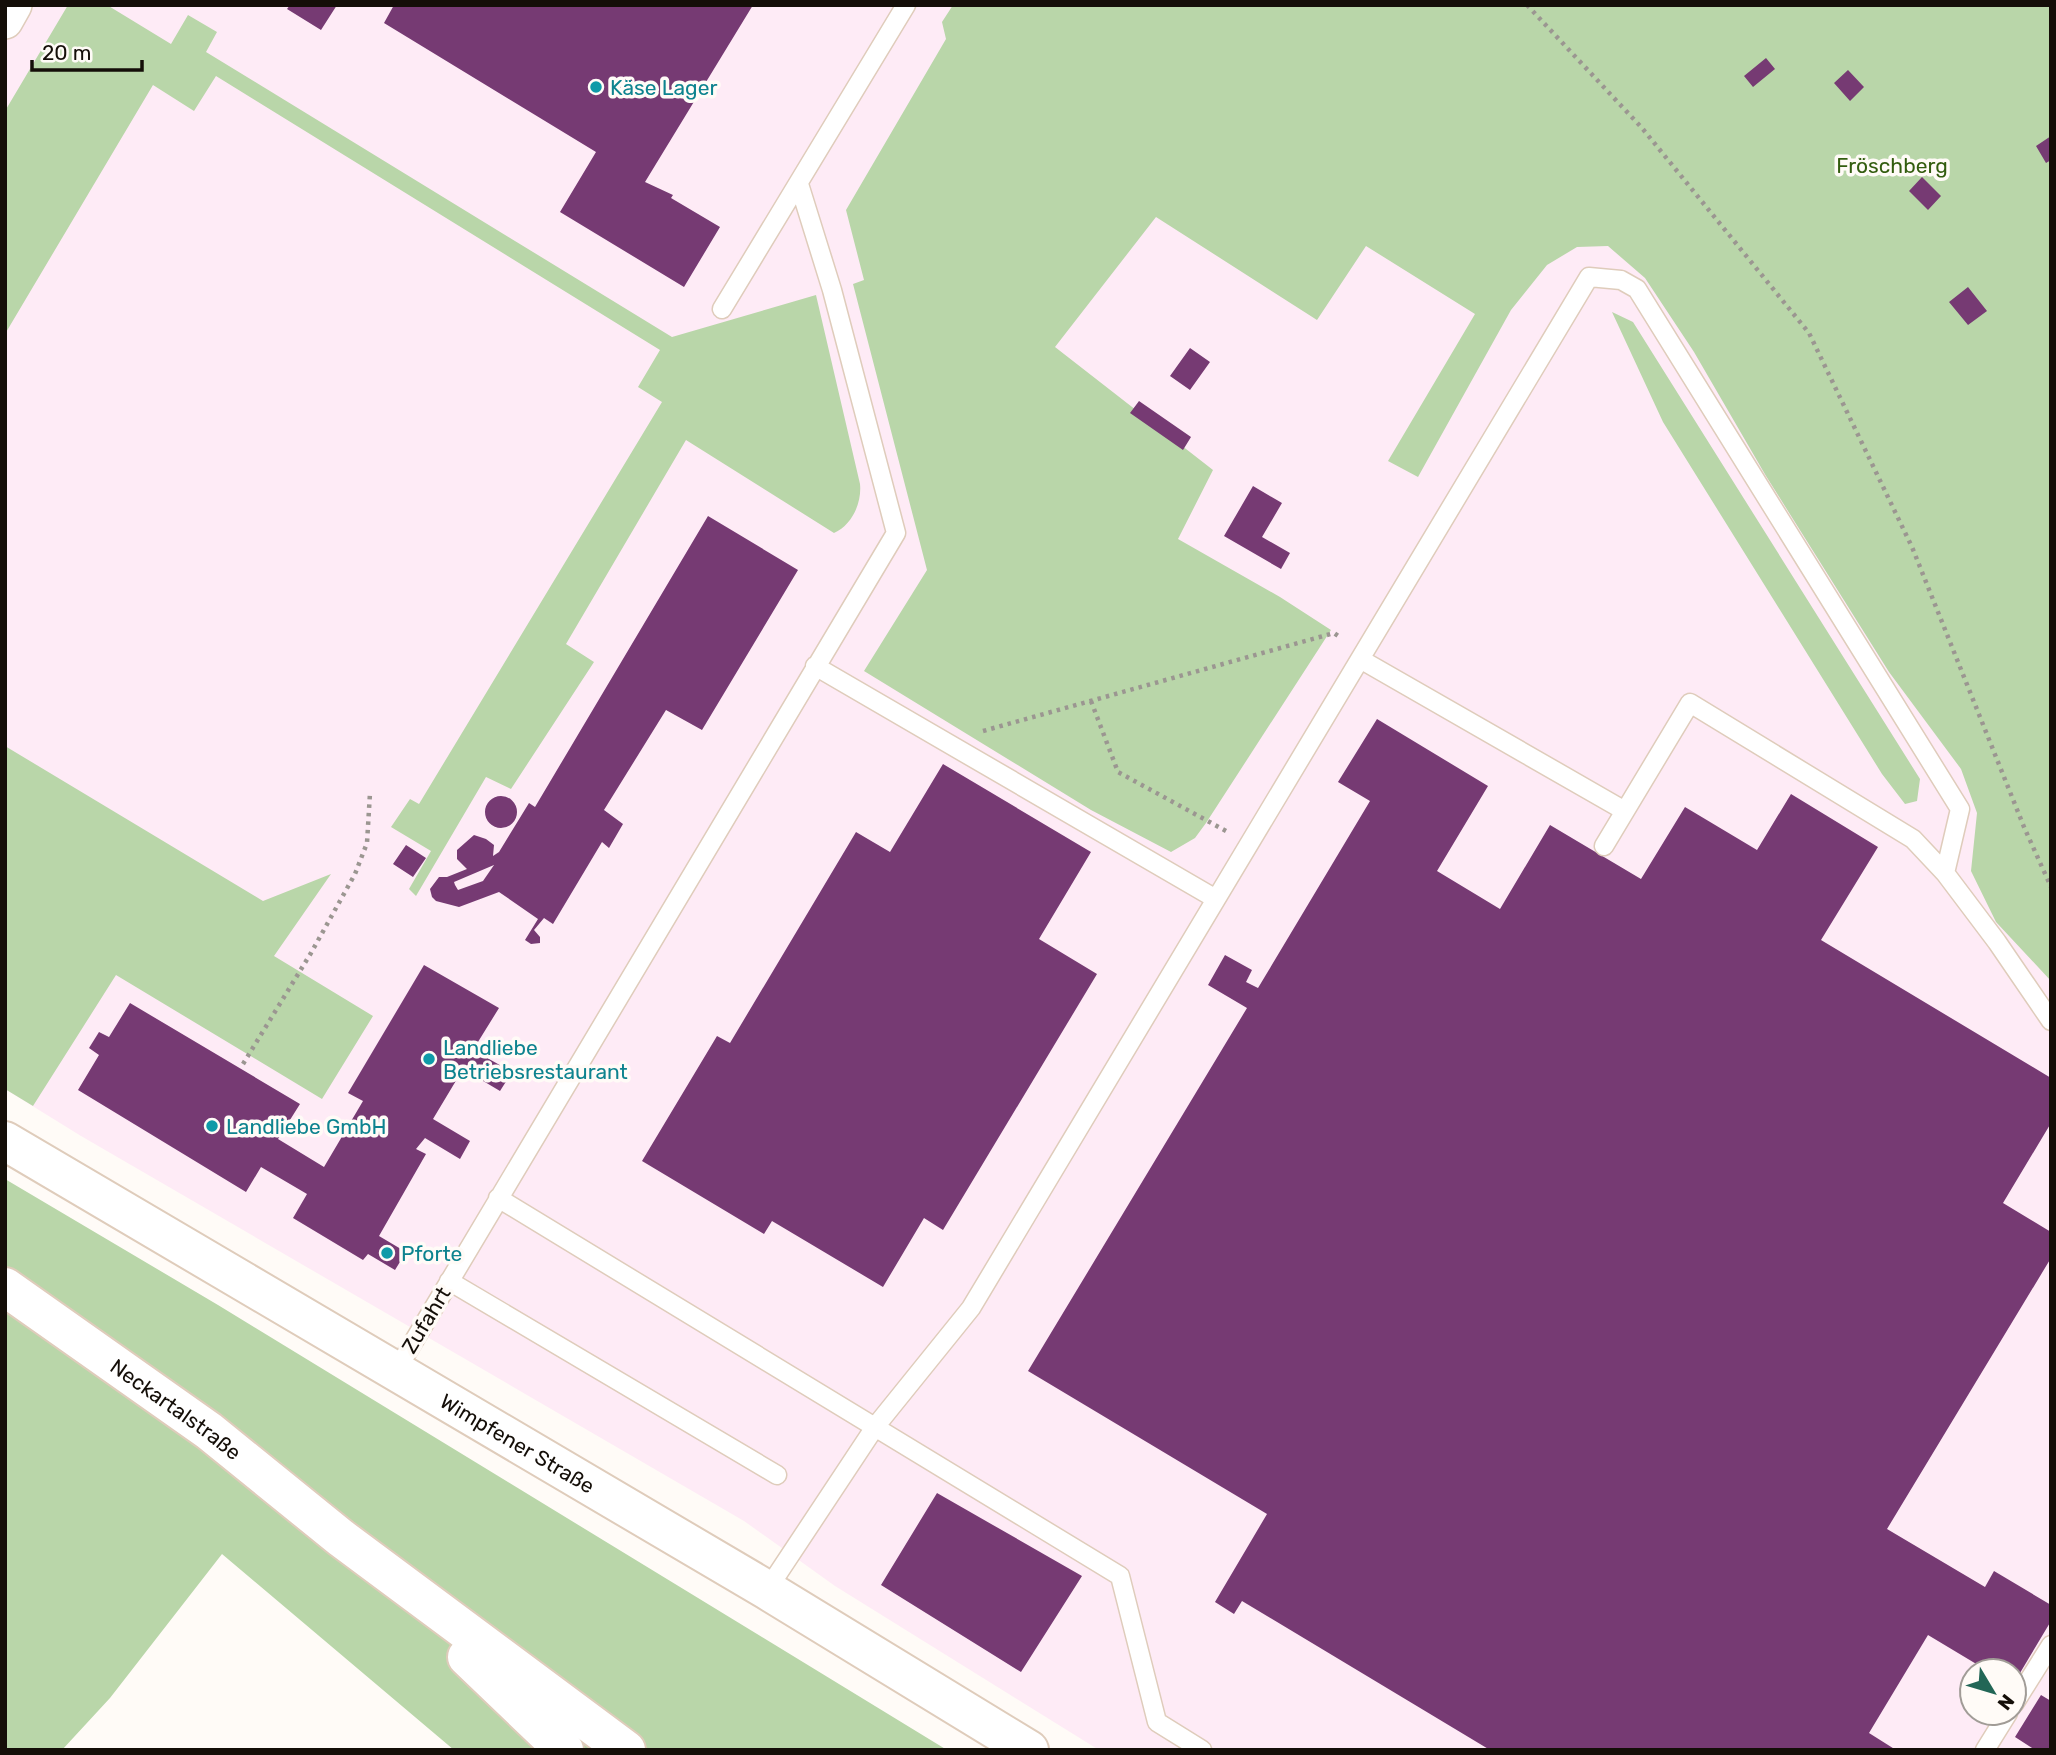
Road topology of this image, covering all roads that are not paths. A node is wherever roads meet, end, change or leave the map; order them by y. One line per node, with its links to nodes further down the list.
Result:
1 (14, 5): 3 (street)
2 (906, 5): 4 (lane)
3 (5, 21)
4 (800, 184): 5 (lane); 7 (lane, Zufahrt)
5 (722, 309)
6 (1361, 657): 8 (lane); 10 (lane); 11 (lane)
7 (815, 666): 11 (lane); 14 (lane, Zufahrt)
8 (1625, 811): 9 (lane); 10 (lane)
9 (1604, 846)
10 (1945, 873): 12 (lane)
11 (1216, 899): 18 (lane)
12 (2051, 1021)
13 (5, 1140): 17 (street, Wimpfener Straße)
14 (498, 1198): 15 (lane, Zufahrt); 18 (lane)
15 (449, 1280): 17 (lane, Zufahrt); 19 (lane)
16 (5, 1287): 20 (street, Neckartalstraße)
17 (396, 1371): 21 (street, Wimpfener Straße)
18 (875, 1427): 21 (lane); 28 (lane)
19 (777, 1475)
20 (341, 1538): 25 (street, Neckartalstraße); 26 (street, Neckartalstraße)
21 (766, 1590): 27 (street, Wimpfener Straße)
22 (2051, 1645): 23 (lane)
23 (2028, 1682)
24 (1999, 1727): 29 (lane)
25 (564, 1750)
26 (626, 1750)
27 (1029, 1750)
28 (1202, 1750)
29 (1985, 1750)

